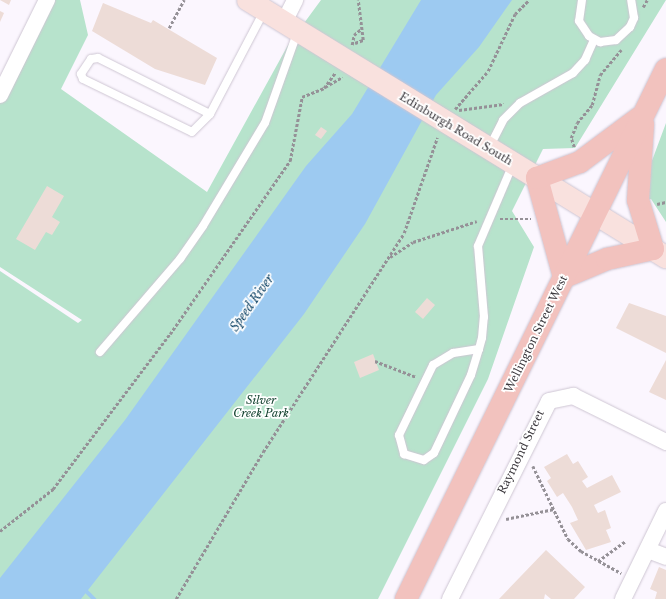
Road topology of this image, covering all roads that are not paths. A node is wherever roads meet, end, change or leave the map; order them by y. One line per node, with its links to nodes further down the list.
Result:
1 (47, 0): 9 (street)
2 (295, 0): 6 (street)
3 (582, 0): 7 (lane)
4 (631, 0): 7 (lane)
5 (257, 4): 6 (main road, Edinburgh Road South); 10 (lane)
6 (291, 26): 12 (main road, Edinburgh Road South); 19 (lane)
7 (594, 40): 12 (lane)
8 (666, 69): 11 (main road, Wellington Street West)
9 (0, 95)
10 (210, 114): 10 (lane)
11 (644, 115): 14 (main road); 15 (main road, Wellington Street West); 16 (main road)
12 (488, 149): 13 (main road, Edinburgh Road South)
13 (513, 164): 14 (main road, Edinburgh Road South); 18 (lane)
14 (536, 178): 15 (main road, Edinburgh Road South); 17 (main road)
15 (596, 211): 16 (main road, Edinburgh Road South); 17 (main road, Wellington Street West)
16 (659, 253): 17 (main road)
17 (564, 277): 24 (main road, Wellington Street West)
18 (479, 349): 18 (lane)
19 (100, 352)
20 (666, 442): 25 (street, Raymond Street)
21 (666, 511): 22 (street)
22 (648, 550): 23 (street); 26 (street)
23 (666, 557)
24 (406, 599)
25 (450, 599)
26 (623, 599)

